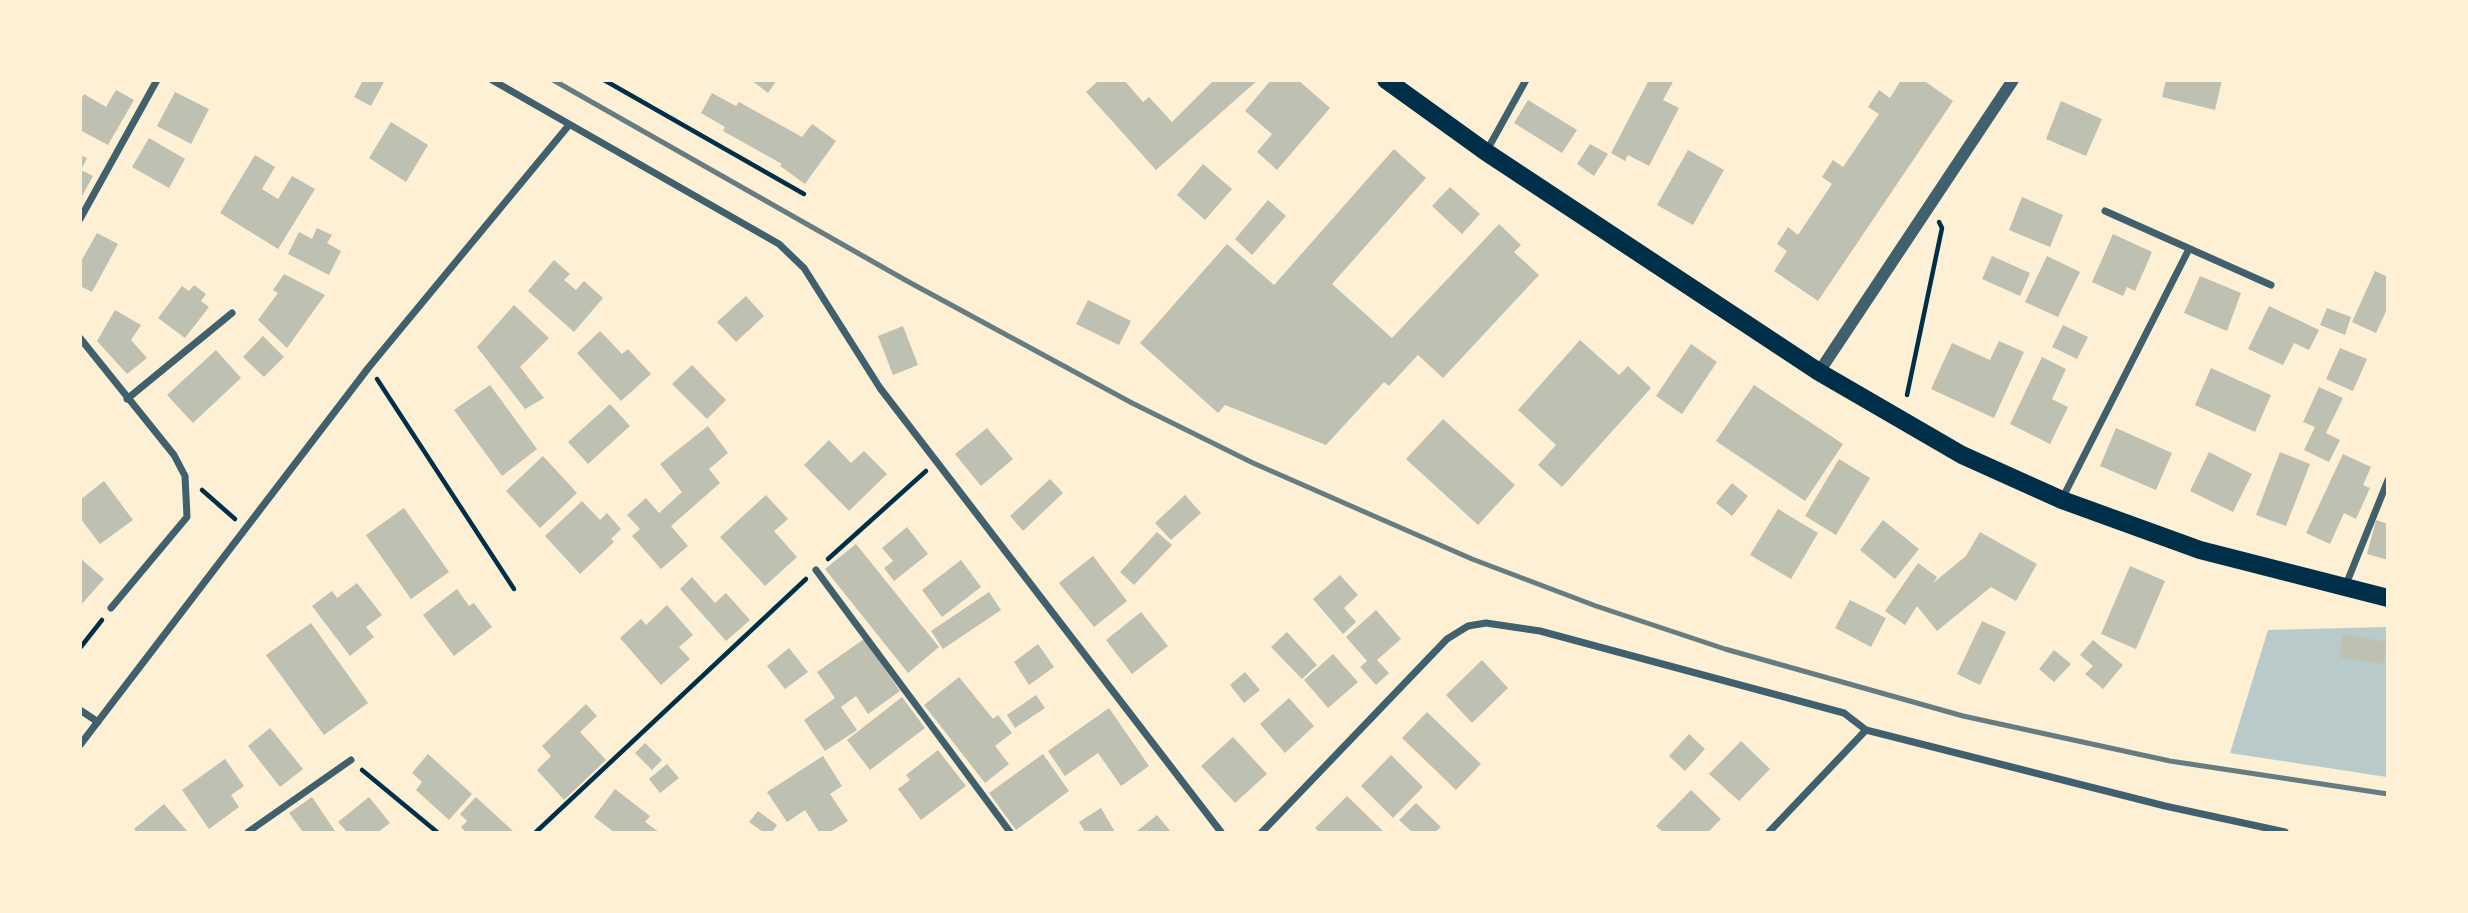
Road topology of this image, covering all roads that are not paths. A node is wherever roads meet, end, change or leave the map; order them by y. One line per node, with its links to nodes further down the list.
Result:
1 (157, 80): 9 (street)
2 (492, 80): 6 (street)
3 (1386, 80): 7 (main road)
4 (1526, 80): 7 (street)
5 (2013, 80): 14 (street)
6 (569, 125): 23 (street); 29 (street)
7 (1486, 152): 14 (main road)
8 (2105, 211): 10 (street)
9 (80, 219)
10 (2189, 249): 11 (street); 17 (street)
11 (2271, 285)
12 (232, 313): 15 (street)
13 (80, 338): 15 (street)
14 (1819, 372): 17 (main road)
15 (127, 399): 21 (street)
16 (2388, 480): 19 (street)
17 (2062, 500): 19 (main road)
18 (816, 570): 28 (street)
19 (2344, 588): 20 (main road)
20 (2388, 598)
21 (111, 608)
22 (80, 710): 23 (street)
23 (98, 722): 25 (street)
24 (1866, 730): 30 (street); 31 (street); 32 (street)
25 (80, 745)
26 (351, 760): 27 (street)
27 (248, 832)
28 (1010, 832)
29 (1221, 832)
30 (1262, 832)
31 (1769, 832)
32 (2285, 832)

